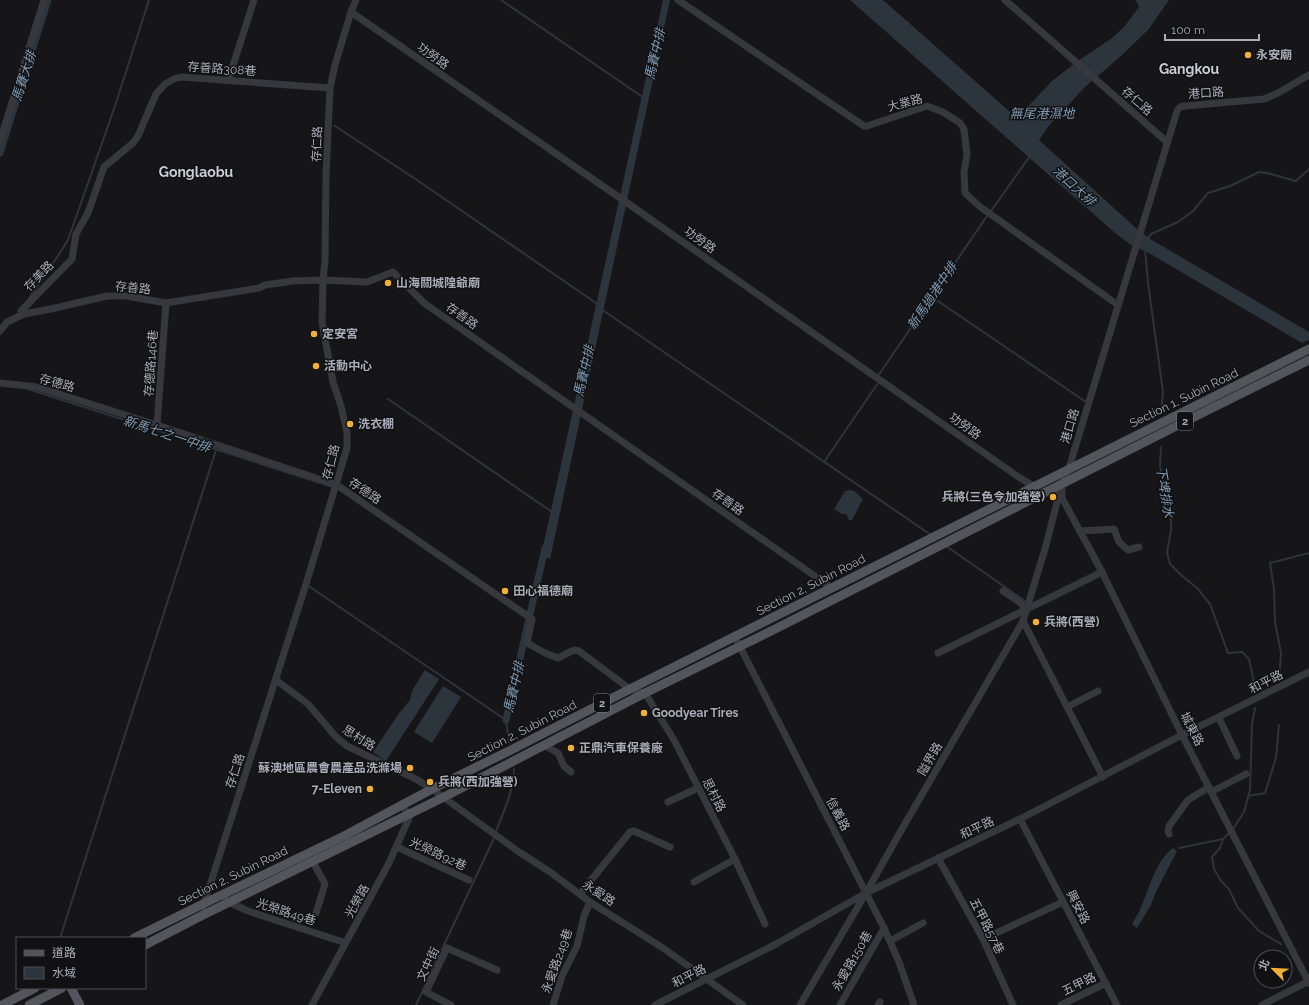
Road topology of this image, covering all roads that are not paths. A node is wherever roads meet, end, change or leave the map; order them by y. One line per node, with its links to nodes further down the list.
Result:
1 (44, 0): 10 (street)
2 (254, 0): 8 (street)
3 (356, 0): 6 (street, 存仁路)
4 (678, 0): 15 (street, 大業路)
5 (1005, 0): 11 (street, 存仁路)
6 (351, 12): 9 (street, 存仁路); 26 (street, 功勞路)
7 (1309, 75): 11 (street, 港口路)
8 (228, 81): 9 (street, 存善路308巷); 12 (street, 存善路308巷)
9 (330, 88): 13 (street, 存仁路)
10 (0, 141)
11 (1166, 142): 15 (street, 港口路)
12 (73, 252): 16 (street, 存美路)
13 (323, 280): 14 (street, 存善路); 25 (street, 存仁路); 30 (street, 存善路)
14 (166, 303): 16 (street, 存善路); 22 (street, 存德路146巷)
15 (1118, 305): 23 (street, 港口路)
16 (24, 314): 17 (street, 存善路)
17 (0, 331)
18 (1309, 349): 21 (main road, Section 1, Subin Road / 2)
19 (1309, 360): 21 (main road, Section 1, Subin Road / 2)
20 (0, 383): 22 (street, 存德路)
21 (1202, 408): 23 (main road, Section 1, Subin Road / 2); 24 (main road, Section 1, Subin Road / 2)
22 (157, 425): 25 (street, 存德路)
23 (1070, 468): 24 (street, 港口路); 26 (main road, Section 2, Subin Road / 2)
24 (1062, 483): 27 (street, 城東路); 32 (street, 港口路); 35 (main road, Section 2, Subin Road / 2)
25 (337, 485): 38 (street, 存仁路); 39 (street, 存德路)
26 (1035, 486): 30 (main road, Section 2, Subin Road / 2)
27 (1080, 531): 28 (street); 29 (street, 城東路)
28 (1139, 547)
29 (1102, 572): 32 (street); 44 (street, 城東路)
30 (832, 588): 34 (main road, Section 2, Subin Road / 2)
31 (1003, 591): 32 (street)
32 (1027, 609): 33 (street, 隘界路); 36 (street)
33 (1023, 621): 42 (street); 67 (street, 隘界路)
34 (736, 637): 35 (street, 信義路); 39 (main road, Section 2, Subin Road / 2)
35 (740, 646): 41 (main road, Section 2, Subin Road / 2); 67 (street, 信義路)
36 (938, 653)
37 (1309, 672): 43 (street, 和平路)
38 (276, 680): 51 (street, 思村路); 70 (street, 存仁路)
39 (630, 688): 41 (street); 51 (main road, Section 2, Subin Road / 2)
40 (1098, 691): 42 (street)
41 (645, 693): 45 (main road, Section 2, Subin Road / 2); 50 (street, 思村路)
42 (1067, 707): 49 (street)
43 (1219, 718): 44 (street, 和平路); 46 (street)
44 (1182, 735): 49 (street, 和平路); 52 (street, 城東路)
45 (544, 745): 47 (street); 53 (main road, Section 2, Subin Road / 2)
46 (1237, 756)
47 (571, 772)
48 (1246, 774): 52 (street)
49 (1103, 777): 57 (street, 和平路)
50 (698, 788): 54 (street); 63 (street, 思村路)
51 (432, 789): 53 (street, 思村路); 55 (main road, Section 2, Subin Road / 2)
52 (1210, 790): 58 (street); 86 (street, 城東路)
53 (444, 797): 56 (main road, Section 2, Subin Road / 2); 68 (street, 永愛路)
54 (668, 802)
55 (403, 805): 56 (street); 59 (main road, Section 2, Subin Road / 2)
56 (408, 814): 59 (main road, Section 2, Subin Road / 2); 61 (street, 光榮路)
57 (1020, 819): 62 (street, 和平路); 73 (street, 興安路)
58 (1169, 834)
59 (346, 840): 64 (main road, Section 2, Subin Road / 2); 69 (main road, Section 2, Subin Road / 2)
60 (670, 846): 68 (street)
61 (397, 847): 65 (street, 光榮路92巷); 82 (street, 光榮路)
62 (938, 858): 67 (street, 和平路); 80 (street, 五甲路57巷)
63 (735, 859): 66 (street); 77 (street, 思村路)
64 (313, 862): 71 (main road, Section 2, Subin Road / 2); 74 (street)
65 (469, 880)
66 (694, 882)
67 (866, 893): 78 (street, 信義路); 85 (street, 和平路); 99 (street, 隘界路)
68 (580, 894): 72 (street, 永愛路)
69 (222, 895): 70 (main road, Section 2, Subin Road / 2); 71 (street, 光榮路49巷)
70 (205, 902): 75 (street, 存仁路); 79 (main road, Section 2, Subin Road / 2)
71 (229, 902): 75 (main road, Section 2, Subin Road / 2); 82 (street, 光榮路49巷)
72 (590, 902): 85 (street, 永愛路); 96 (street, 永愛路249巷)
73 (1063, 902): 80 (street); 87 (street, 興安路)
74 (316, 913)
75 (200, 916): 83 (main road, Section 2, Subin Road / 2)
76 (923, 923): 81 (street)
77 (765, 924)
78 (884, 928): 81 (street, 信義路); 100 (street, 永愛路150巷)
79 (136, 937)
80 (983, 939): 102 (street, 五甲路57巷)
81 (890, 940): 101 (street, 信義路)
82 (346, 943): 94 (street, 光榮路)
83 (146, 944)
84 (497, 970): 95 (street, 文中街)
85 (706, 980): 97 (street, 和平路); 98 (street, 永愛路)
86 (1309, 982): 105 (street)
87 (1106, 983): 103 (street, 五甲路); 104 (street, 興安路)
88 (33, 989): 91 (main road)
89 (60, 989): 92 (main road)
90 (72, 989): 93 (main road)
91 (2, 1005)
92 (29, 1005)
93 (80, 1005)
94 (312, 1005)
95 (451, 1005)
96 (553, 1005)
97 (655, 1005)
98 (743, 1005)
99 (800, 1005)
100 (840, 1005)
101 (914, 1005)
102 (1013, 1005)
103 (1061, 1005)
104 (1117, 1005)
105 (1262, 1005)

